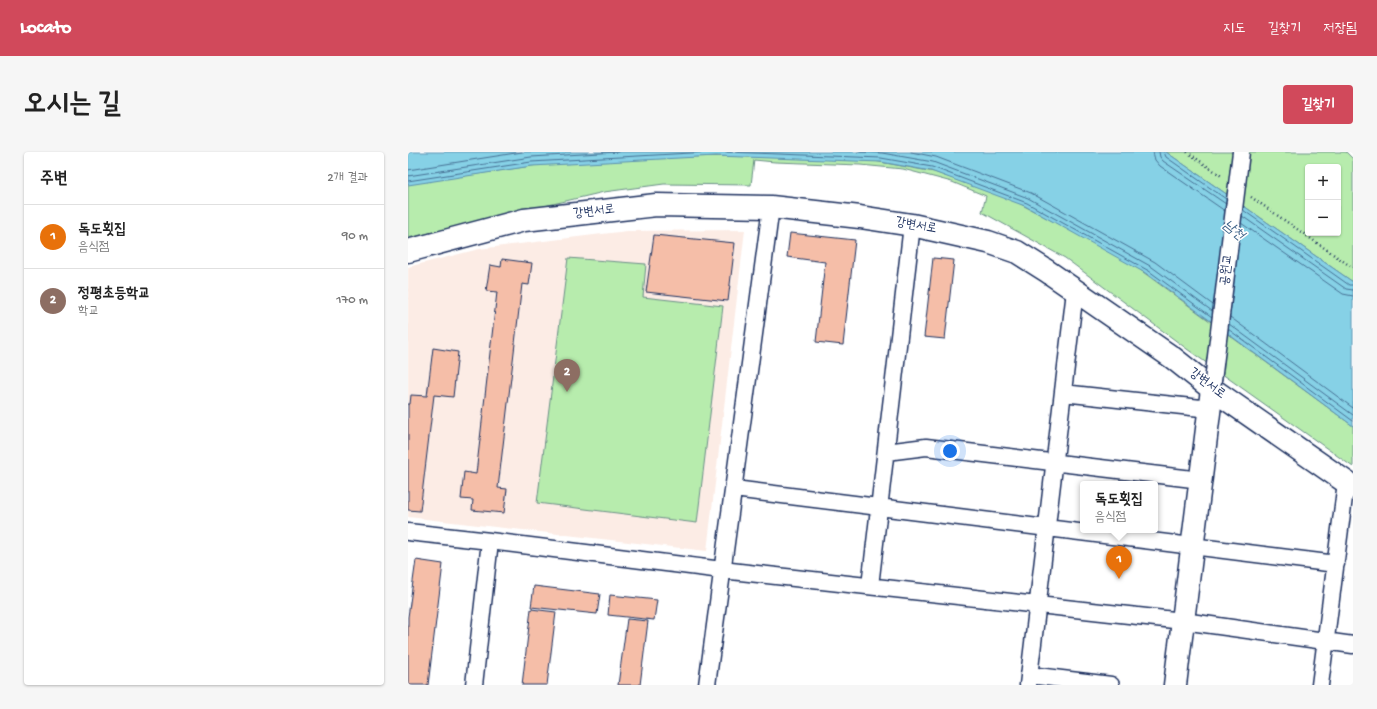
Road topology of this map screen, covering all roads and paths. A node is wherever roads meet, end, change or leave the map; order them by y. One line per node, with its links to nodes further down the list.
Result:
1 (1187, 152): 3 (path)
2 (1241, 152): 11 (street, 공원교, bridge)
3 (1229, 182)
4 (1248, 195): 8 (path)
5 (771, 208): 6 (street, 강변서로); 7 (street, 강변서로); 16 (street)
6 (912, 225): 9 (street, 강변서로); 12 (street)
7 (408, 251)
8 (1353, 268)
9 (1075, 291): 10 (street); 11 (street, 강변서로)
10 (1063, 393): 11 (street); 13 (street)
11 (1211, 399): 14 (street); 15 (street, 강변서로)
12 (886, 452): 13 (street); 17 (street)
13 (1055, 462): 14 (street); 18 (street)
14 (1201, 480): 23 (street)
15 (1350, 485): 24 (street)
16 (734, 489): 17 (street); 25 (street)
17 (879, 507): 18 (street); 26 (street)
18 (1047, 528): 20 (street); 27 (street)
19 (408, 532): 22 (street)
20 (1080, 532)
21 (1088, 533): 23 (street)
22 (490, 541): 25 (street); 32 (street)
23 (1193, 546): 24 (street); 28 (street)
24 (1336, 564): 29 (street)
25 (722, 570): 26 (street); 33 (street)
26 (870, 586): 27 (street)
27 (1038, 605): 28 (street); 31 (street)
28 (1183, 621): 29 (street); 35 (street)
29 (1326, 641): 30 (street); 36 (street)
30 (1353, 645)
31 (1028, 680): 34 (street)
32 (474, 685)
33 (707, 685)
34 (1111, 685)
35 (1175, 685)
36 (1320, 685)

